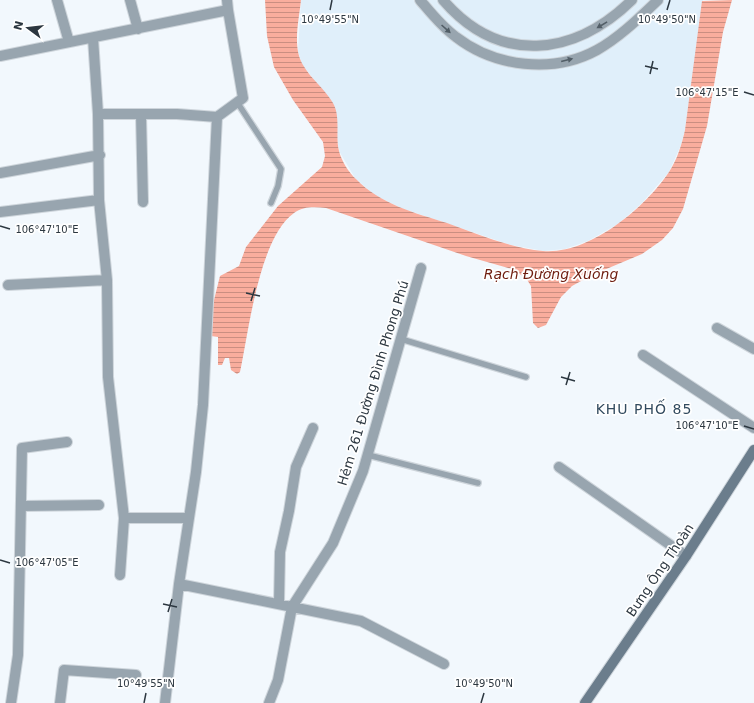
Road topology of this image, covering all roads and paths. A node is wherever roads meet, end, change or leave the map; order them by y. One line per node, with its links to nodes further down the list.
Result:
1 (57, 0): 10 (street)
2 (130, 0): 8 (street)
3 (420, 0): 6 (street, one-way to 6)
4 (443, 0): 5 (street, one-way to 4)
5 (632, 0)
6 (658, 0)
7 (228, 5): 8 (street); 12 (street)
8 (138, 29): 9 (street)
9 (94, 38): 10 (street); 13 (street)
10 (69, 42): 11 (street)
11 (0, 56)
12 (237, 102): 15 (street); 20 (lane)
13 (98, 114): 14 (street); 16 (street)
14 (141, 114): 15 (street); 19 (street)
15 (217, 117): 40 (street)
16 (100, 155): 17 (street); 18 (street)
17 (0, 173)
18 (99, 200): 21 (street); 23 (street)
19 (143, 202)
20 (271, 203)
21 (0, 212)
22 (421, 268): 26 (street, Hẻm 261 Đường Đình Phong Phú)
23 (107, 280): 24 (street); 39 (street)
24 (8, 284)
25 (717, 328): 27 (street)
26 (401, 339): 29 (lane); 34 (street, Hẻm 261 Đường Đình Phong Phú)
27 (754, 349)
28 (643, 355): 31 (street)
29 (526, 377)
30 (313, 428): 44 (street)
31 (754, 428)
32 (66, 442): 38 (street)
33 (754, 450): 41 (street, Bưng Ông Thoàn)
34 (368, 456): 36 (lane); 45 (street, Hẻm 261 Đường Đình Phong Phú)
35 (559, 467): 41 (street)
36 (478, 483)
37 (99, 505): 38 (street)
38 (22, 506): 48 (street)
39 (124, 518): 40 (street); 42 (street)
40 (189, 518): 43 (street)
41 (686, 556): 52 (street, Bưng Ông Thoàn)
42 (120, 576)
43 (179, 584): 44 (street); 50 (street)
44 (279, 604): 45 (street)
45 (292, 607): 46 (street); 51 (street, Hẻm 261 Đường Đình Phong Phú)
46 (444, 664)
47 (136, 675): 49 (street)
48 (11, 703)
49 (60, 703)
50 (165, 703)
51 (269, 703)
52 (585, 703)

